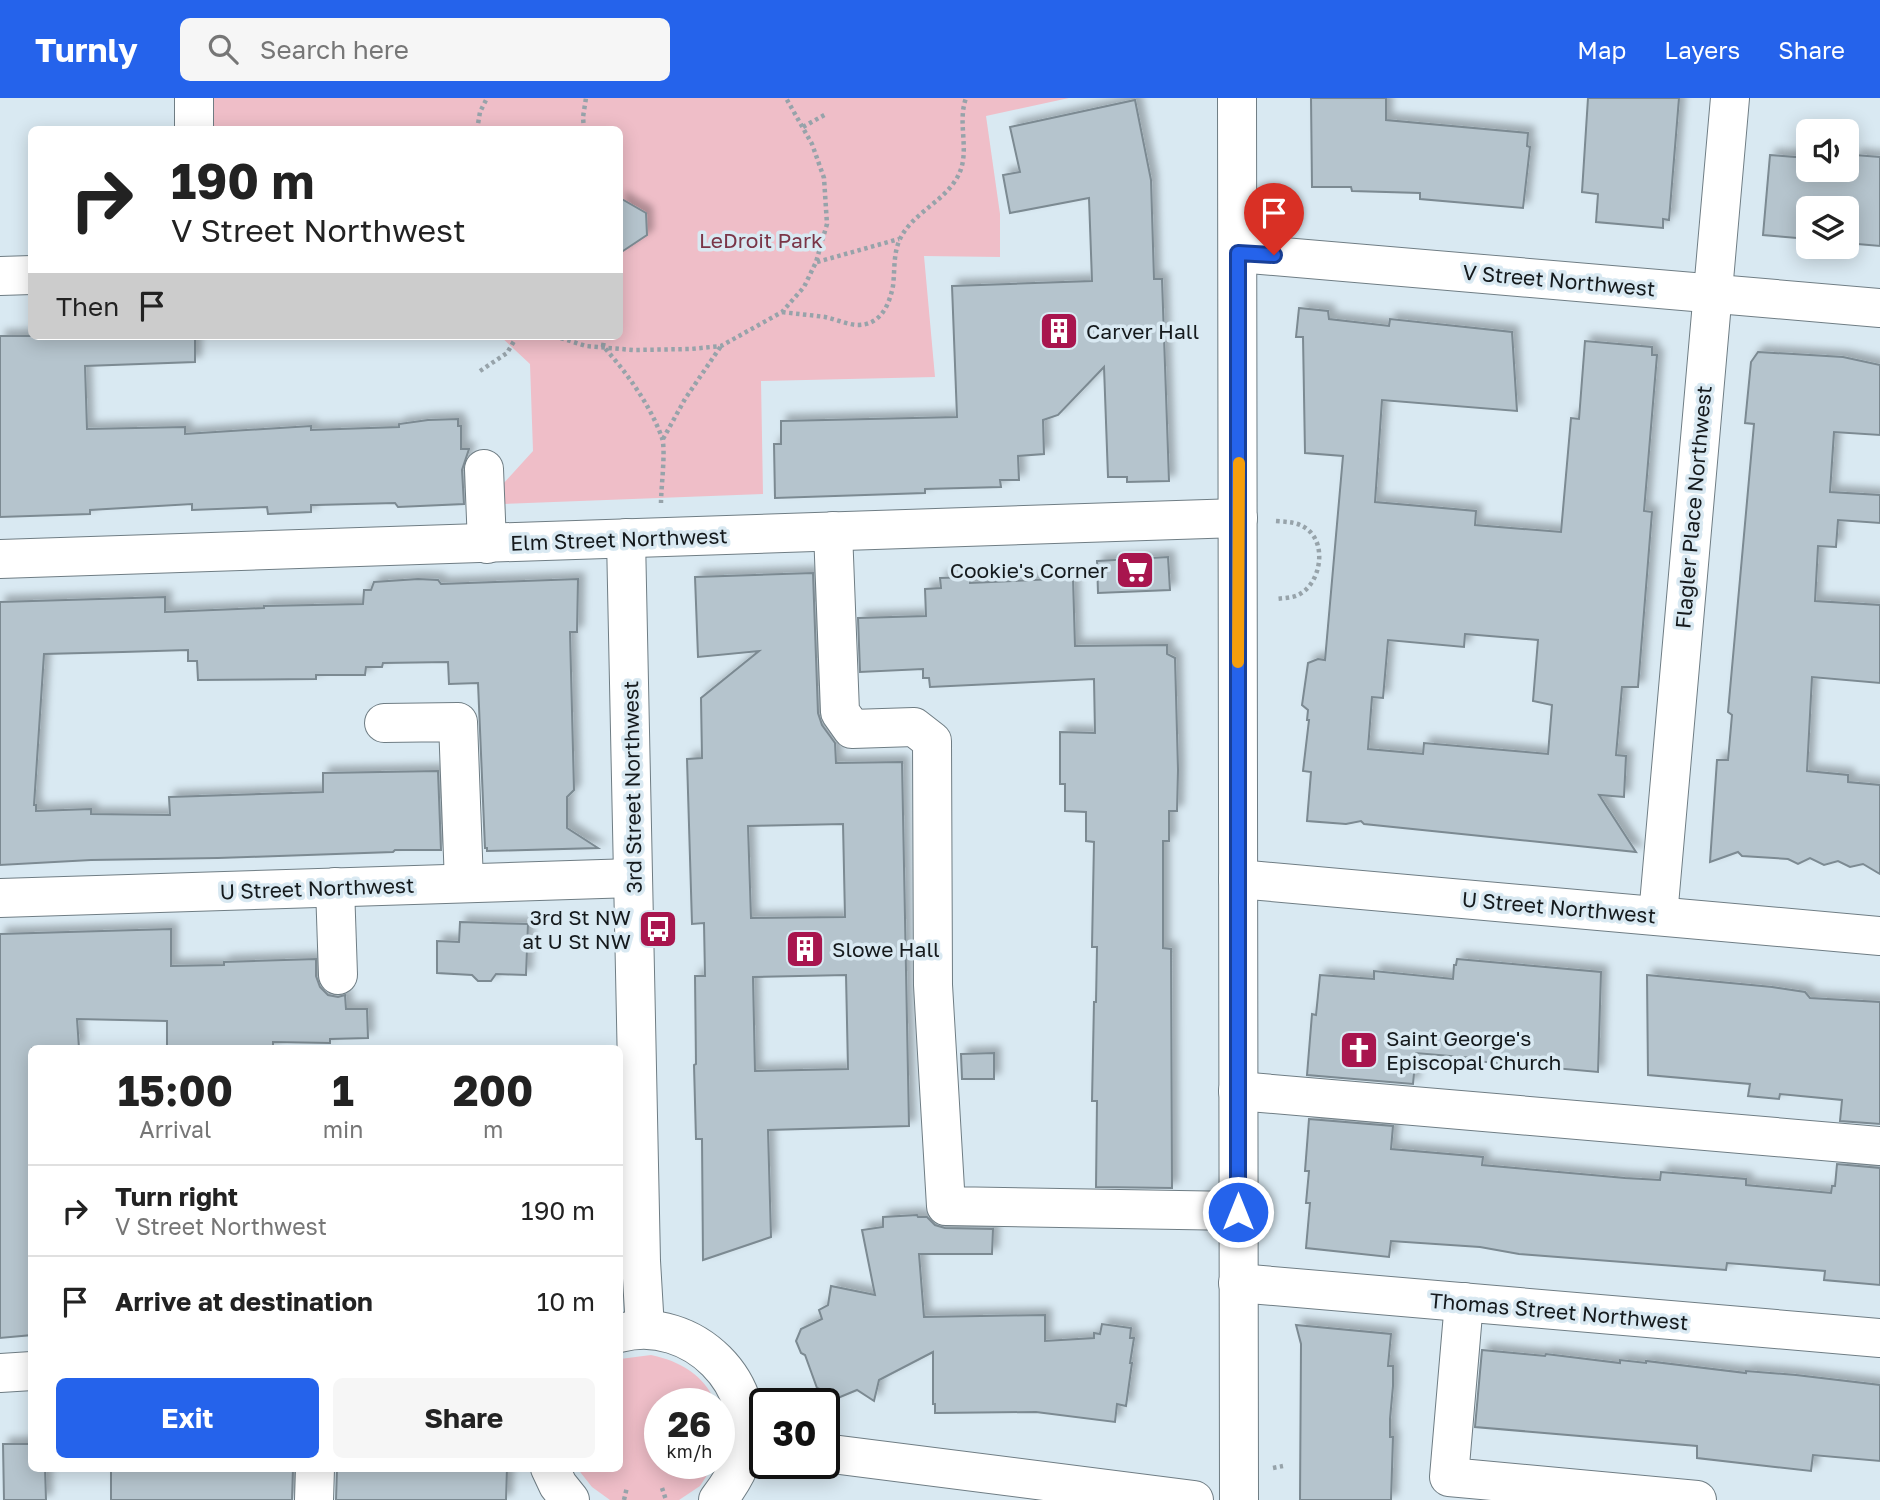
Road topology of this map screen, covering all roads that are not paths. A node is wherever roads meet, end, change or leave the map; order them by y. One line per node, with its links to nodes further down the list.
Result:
1 (194, 98): 4 (street)
2 (1237, 98): 5 (street)
3 (1730, 98): 8 (street, Flagler Place Northwest)
4 (194, 126)
5 (1238, 253): 8 (street, V Street Northwest); 11 (street)
6 (28, 275): 7 (street)
7 (0, 276)
8 (1713, 293): 9 (street, V Street Northwest); 22 (street, Flagler Place Northwest)
9 (1880, 308)
10 (484, 469): 14 (street)
11 (1238, 517): 12 (street, Elm Street Northwest); 18 (street)
12 (833, 531): 13 (street, Elm Street Northwest); 28 (street)
13 (626, 538): 14 (street, Elm Street Northwest); 17 (street, 3rd Street Northwest)
14 (487, 544): 15 (street, Elm Street Northwest)
15 (0, 559)
16 (384, 723): 19 (street)
17 (634, 878): 19 (street, U Street Northwest); 26 (street, 3rd Street Northwest)
18 (1238, 879): 22 (street, U Street Northwest); 25 (street)
19 (464, 883): 20 (street, U Street Northwest)
20 (335, 887): 21 (street, U Street Northwest); 24 (street)
21 (0, 898)
22 (1658, 916): 23 (street, U Street Northwest)
23 (1880, 936)
24 (338, 975)
25 (1238, 1091): 27 (street); 28 (street)
26 (629, 1135): 31 (street, 3rd Street Northwest)
27 (1880, 1146)
28 (1238, 1212): 29 (street)
29 (1238, 1283): 30 (street, Thomas Street Northwest); 45 (street)
30 (1464, 1302): 32 (street, Thomas Street Northwest); 46 (street)
31 (632, 1331): 35 (street)
32 (1880, 1338)
33 (28, 1371): 34 (street)
34 (0, 1373)
35 (749, 1430)
36 (749, 1454): 43 (street)
37 (840, 1456): 40 (street)
38 (315, 1472): 41 (street)
39 (552, 1472): 42 (street)
40 (1050, 1491): 44 (street)
41 (314, 1500)
42 (570, 1500)
43 (718, 1500)
44 (1194, 1500)
45 (1239, 1500)
46 (1697, 1500)

